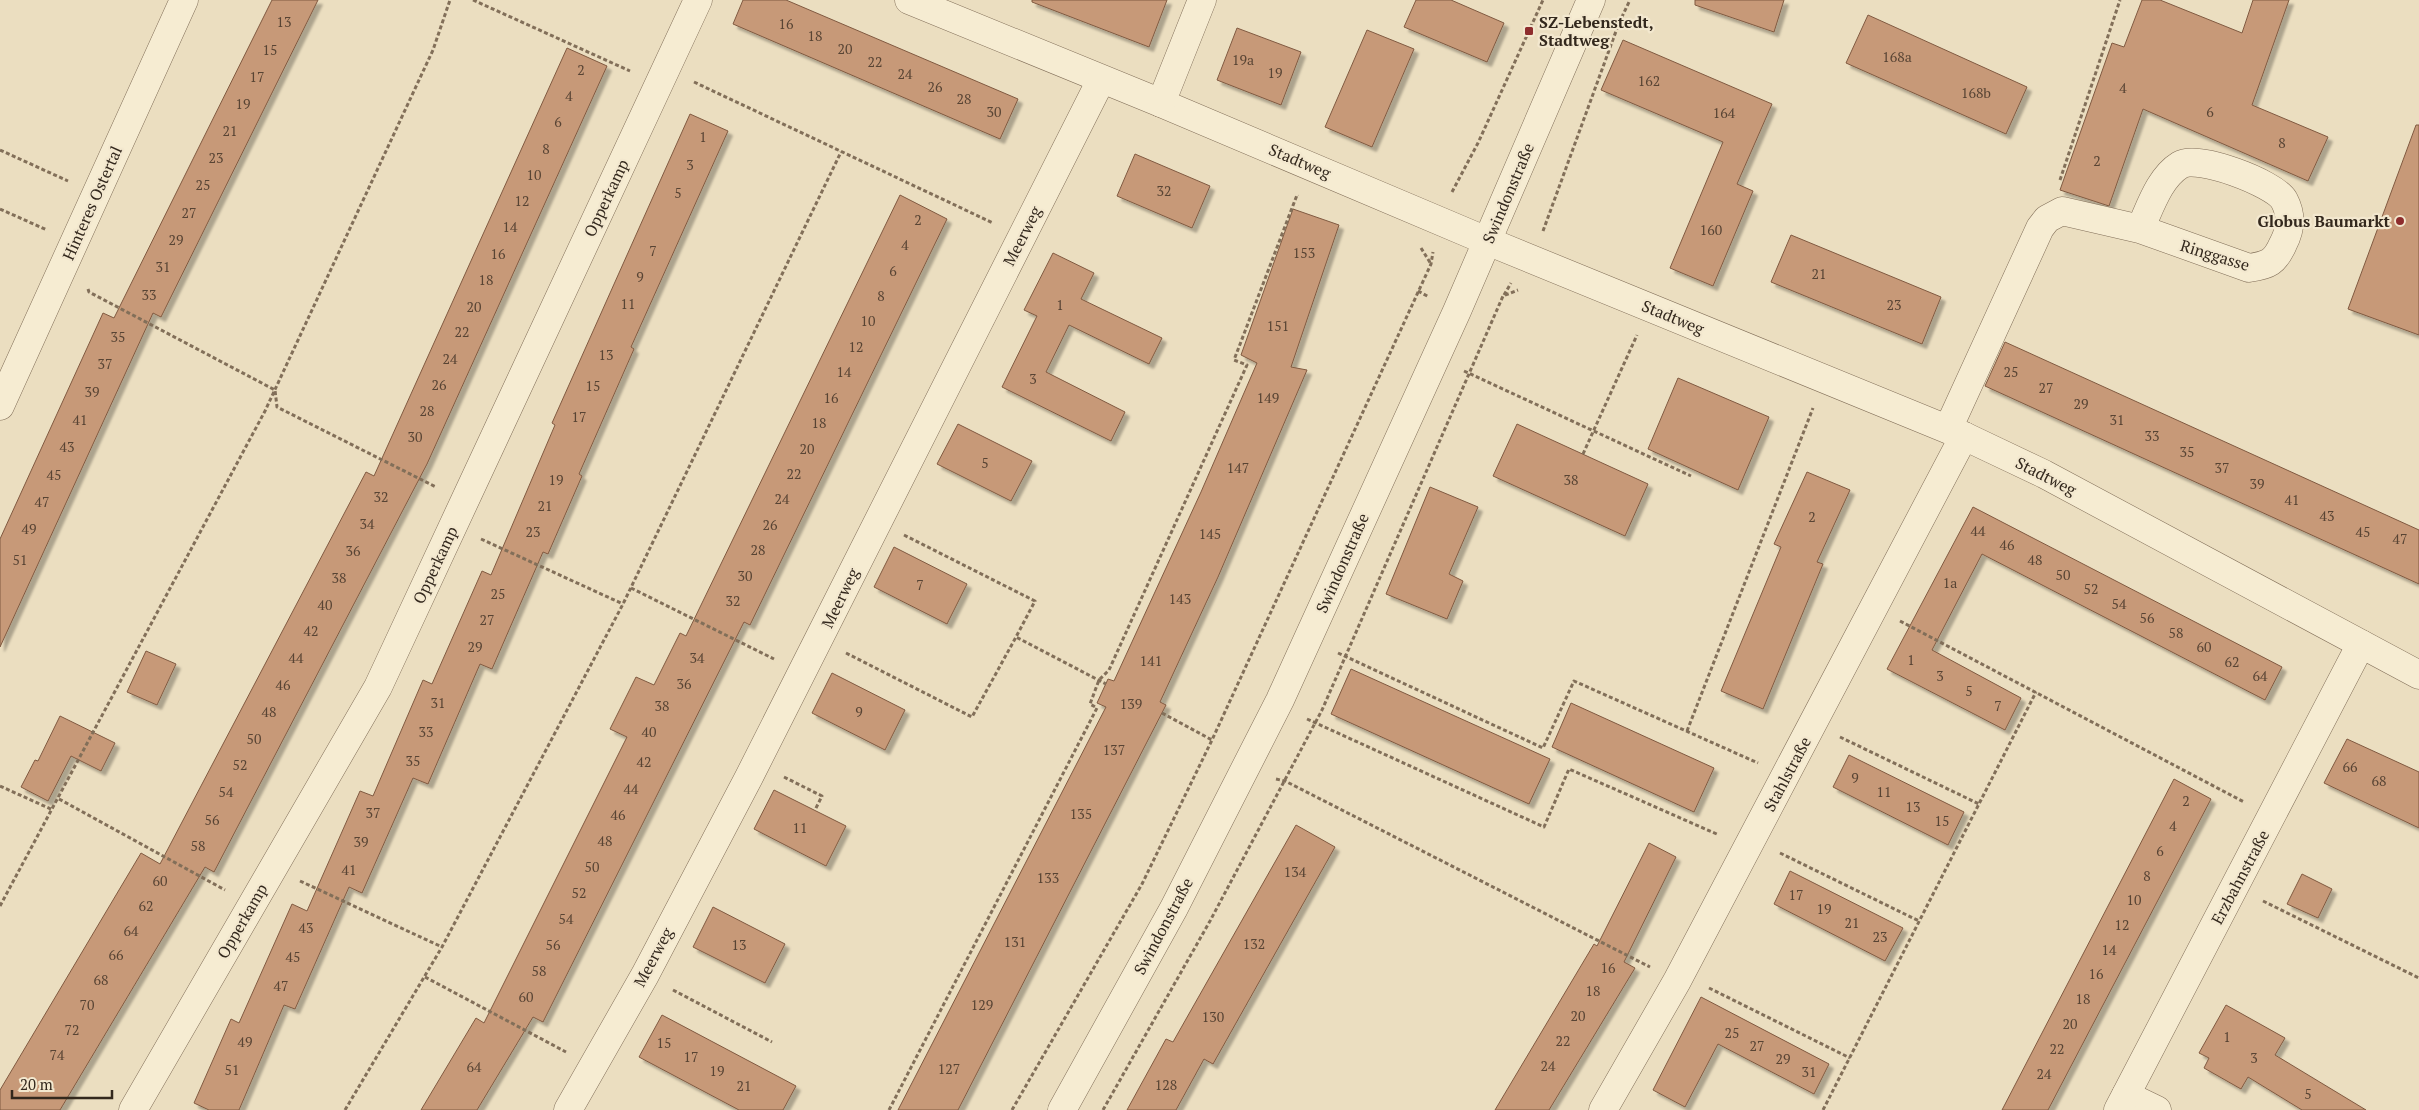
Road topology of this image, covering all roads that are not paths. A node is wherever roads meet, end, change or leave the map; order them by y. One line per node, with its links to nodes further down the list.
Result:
1 (184, 0): 10 (street, Hinteres Ostertal)
2 (698, 0): 15 (street, Opperkamp)
3 (908, 0): 6 (street, Stadtweg)
4 (1202, 0): 7 (street)
5 (1591, 0): 9 (street, Swindonstraße)
6 (1101, 80): 7 (street, Stadtweg); 16 (street, Meerweg)
7 (1161, 103): 9 (street, Stadtweg)
8 (2140, 229): 8 (street, Ringgasse); 11 (street, Ringgasse)
9 (1488, 241): 11 (street, Stadtweg); 17 (street, Swindonstraße)
10 (0, 406)
11 (1956, 432): 12 (street, Stadtweg); 18 (street, Stahlstraße)
12 (2361, 644): 13 (street, Stadtweg); 14 (street, Erzbahnstraße)
13 (2419, 675)
14 (2122, 1103): 19 (street)
15 (133, 1110)
16 (568, 1110)
17 (1062, 1110)
18 (1604, 1110)
19 (2157, 1110)

